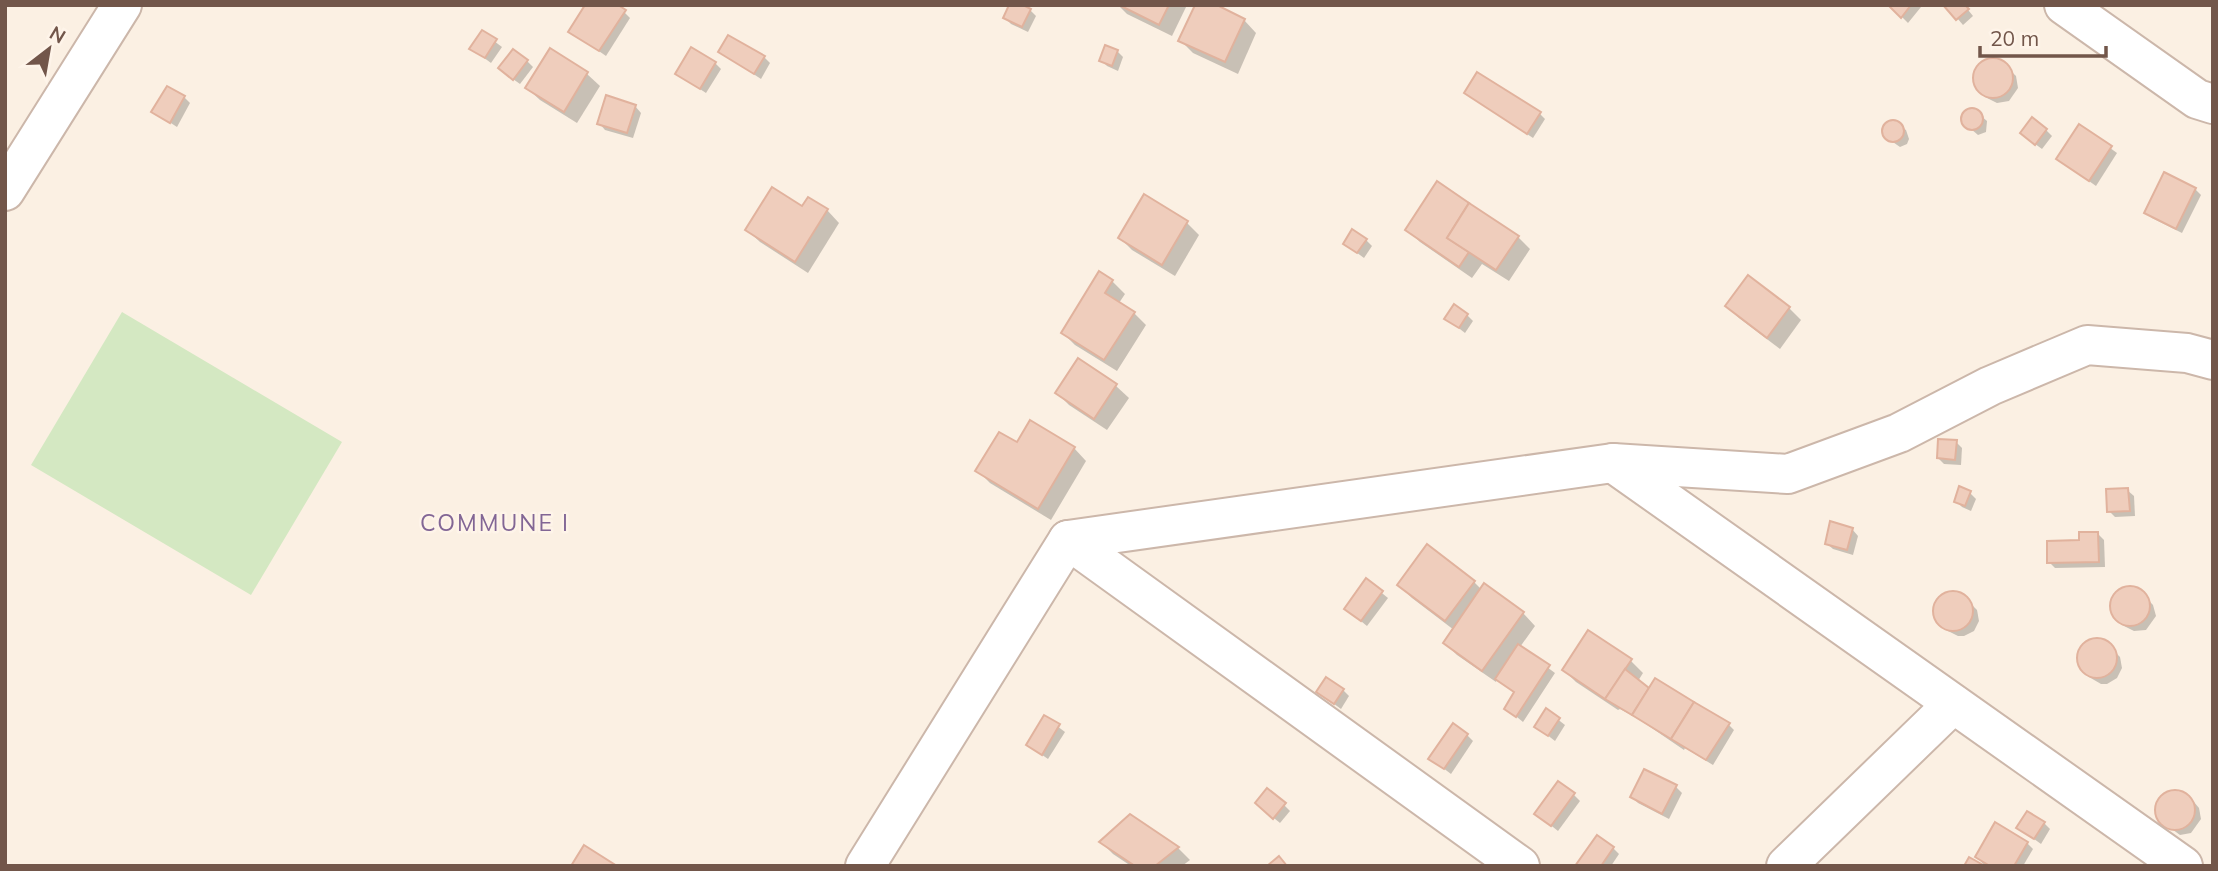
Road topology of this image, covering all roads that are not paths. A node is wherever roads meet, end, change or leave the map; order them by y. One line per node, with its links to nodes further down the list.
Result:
1 (122, 5): 4 (street)
2 (2064, 5): 3 (street)
3 (2213, 104)
4 (5, 191)
5 (2213, 360): 6 (street)
6 (1614, 463): 7 (street); 8 (street)
7 (1068, 540): 9 (street); 10 (street)
8 (1953, 704): 11 (street); 12 (street)
9 (876, 860)
10 (1520, 866)
11 (1786, 866)
12 (2183, 866)

